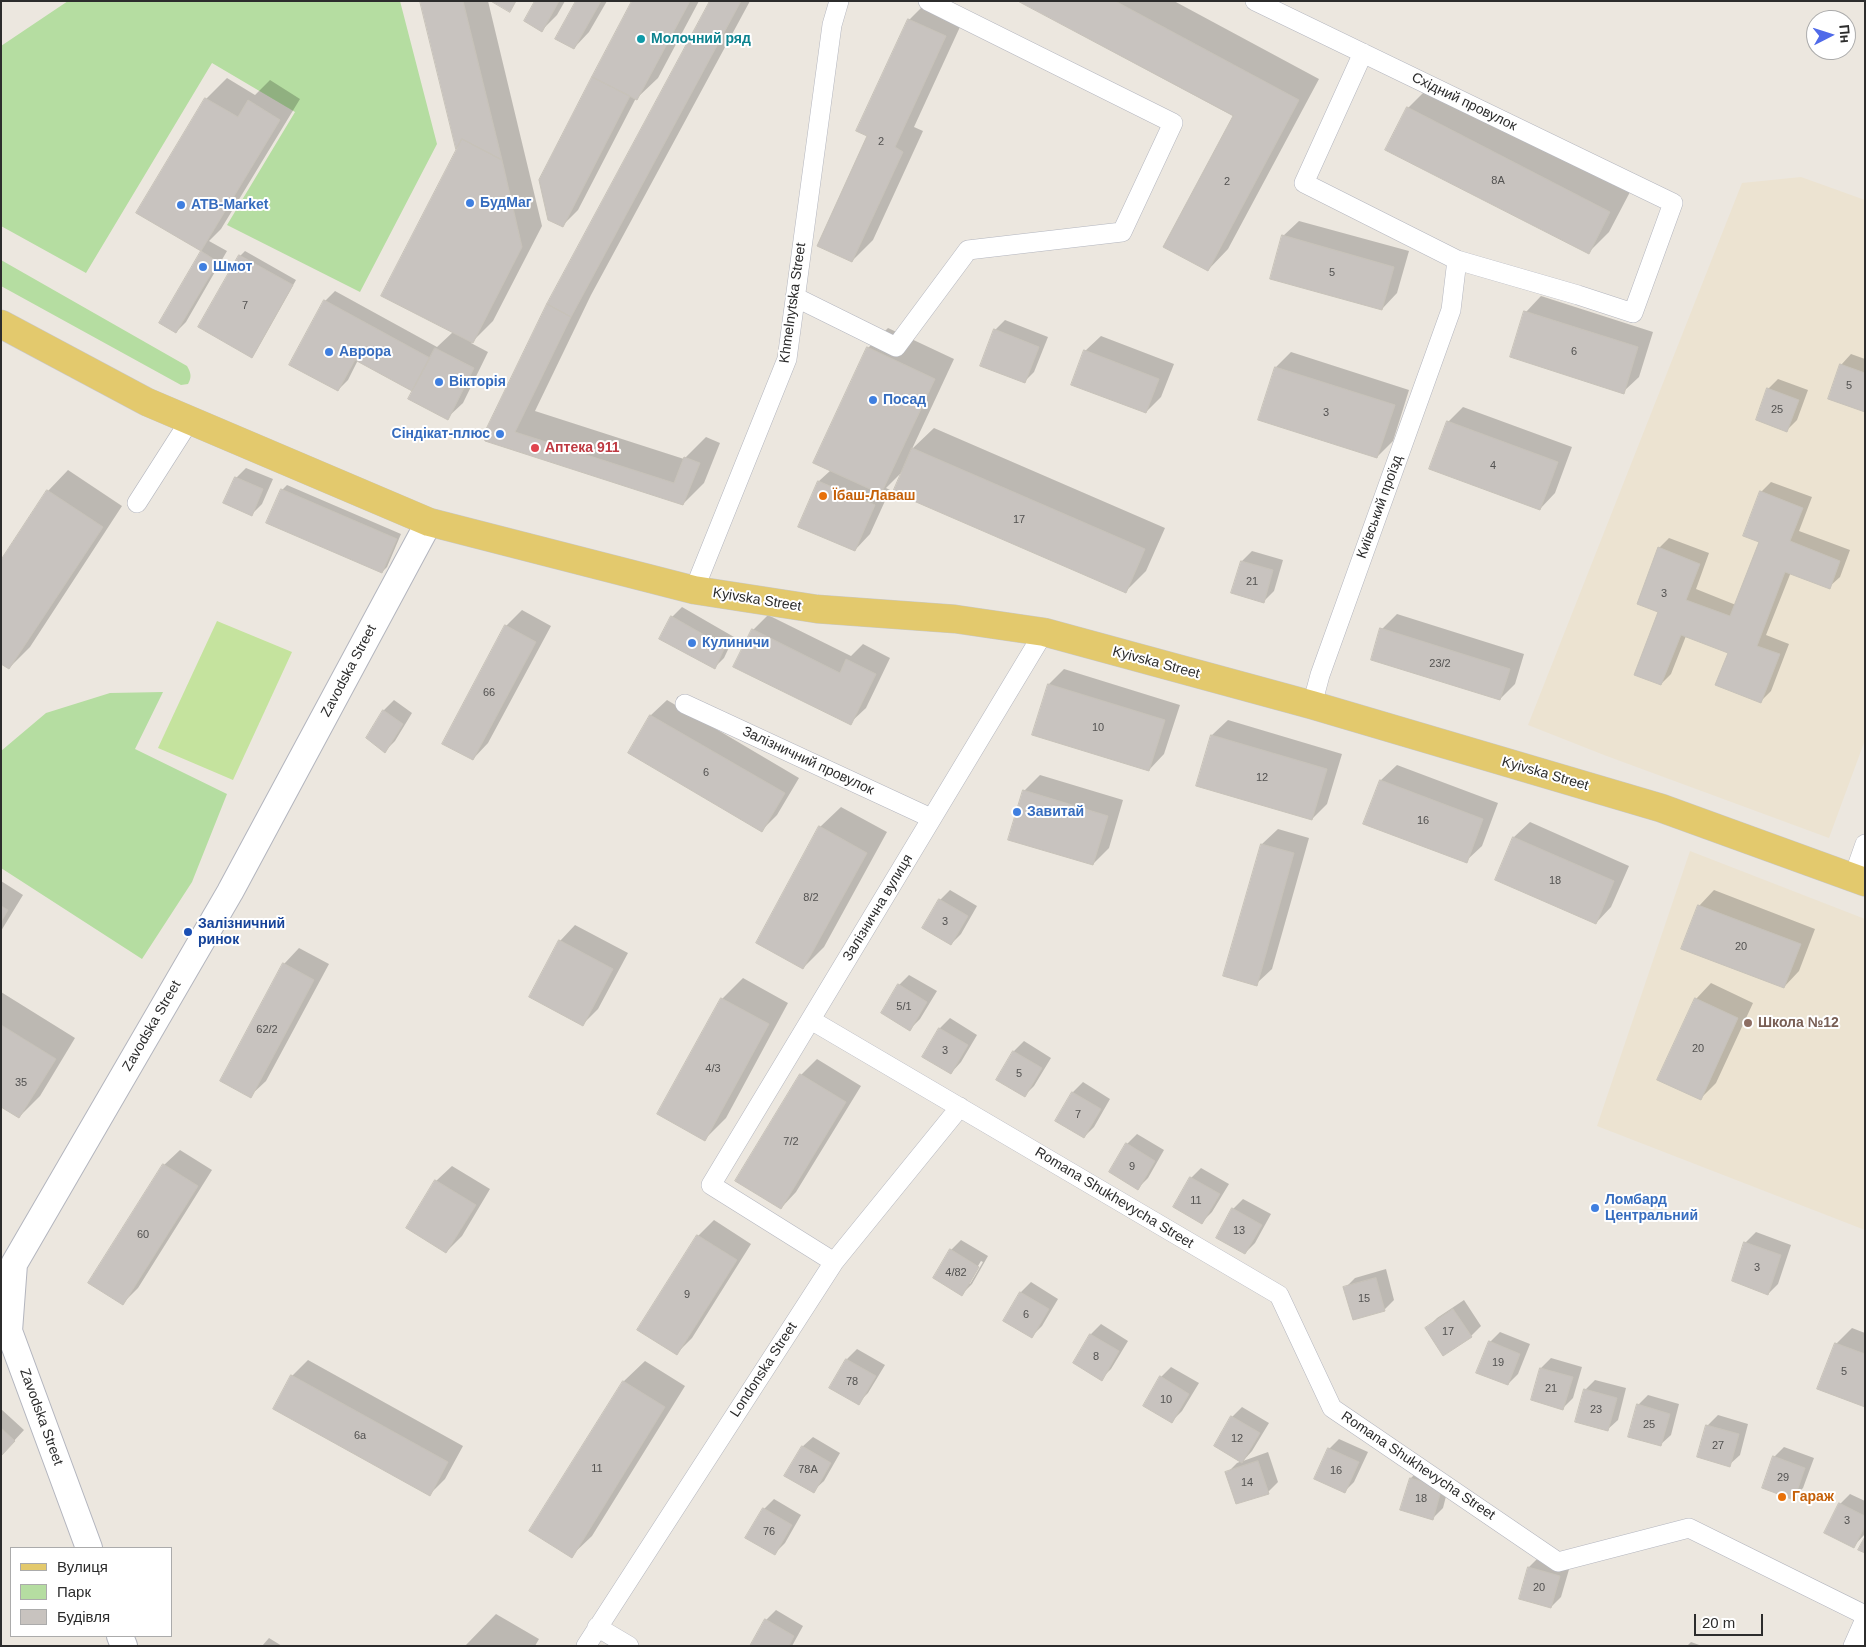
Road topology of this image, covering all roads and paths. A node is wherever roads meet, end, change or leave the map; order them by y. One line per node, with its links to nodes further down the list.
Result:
1 (839, 1): 6 (street, Khmelnytska Street)
2 (928, 1): 6 (street)
3 (1255, 1): 4 (street, Східний провулок)
4 (1362, 53): 5 (street); 5 (street, Східний провулок)
5 (1457, 260): 14 (street, Київський проїзд)
6 (795, 297): 11 (street, Khmelnytska Street)
7 (1, 324): 8 (main road, Kyivska Street)
8 (190, 420): 9 (street); 10 (main road, Kyivska Street)
9 (137, 503)
10 (429, 522): 11 (main road, Kyivska Street); 21 (street, Zavodska Street)
11 (694, 590): 12 (main road, Kyivska Street)
12 (1044, 632): 14 (main road, Kyivska Street); 15 (street, Залізнична вулиця)
13 (685, 704): 15 (street, Залізничний провулок)
14 (1312, 706): 17 (main road, Kyivska Street)
15 (932, 818): 18 (street, Залізнична вулиця)
16 (1865, 844): 17 (street)
17 (1859, 880)
18 (811, 1020): 19 (street, Romana Shukhevycha Street); 20 (street, Залізнична вулиця)
19 (960, 1107): 20 (street, Londonska Street); 23 (street, Romana Shukhevycha Street)
20 (834, 1262): 25 (street, Londonska Street)
21 (5, 1328): 22 (street, Zavodska Street)
22 (89, 1547)
23 (1865, 1615)
24 (1865, 1619): 28 (street)
25 (597, 1627): 26 (street, Londonska Street); 27 (street)
26 (586, 1646)
27 (629, 1646)
28 (1853, 1646)

